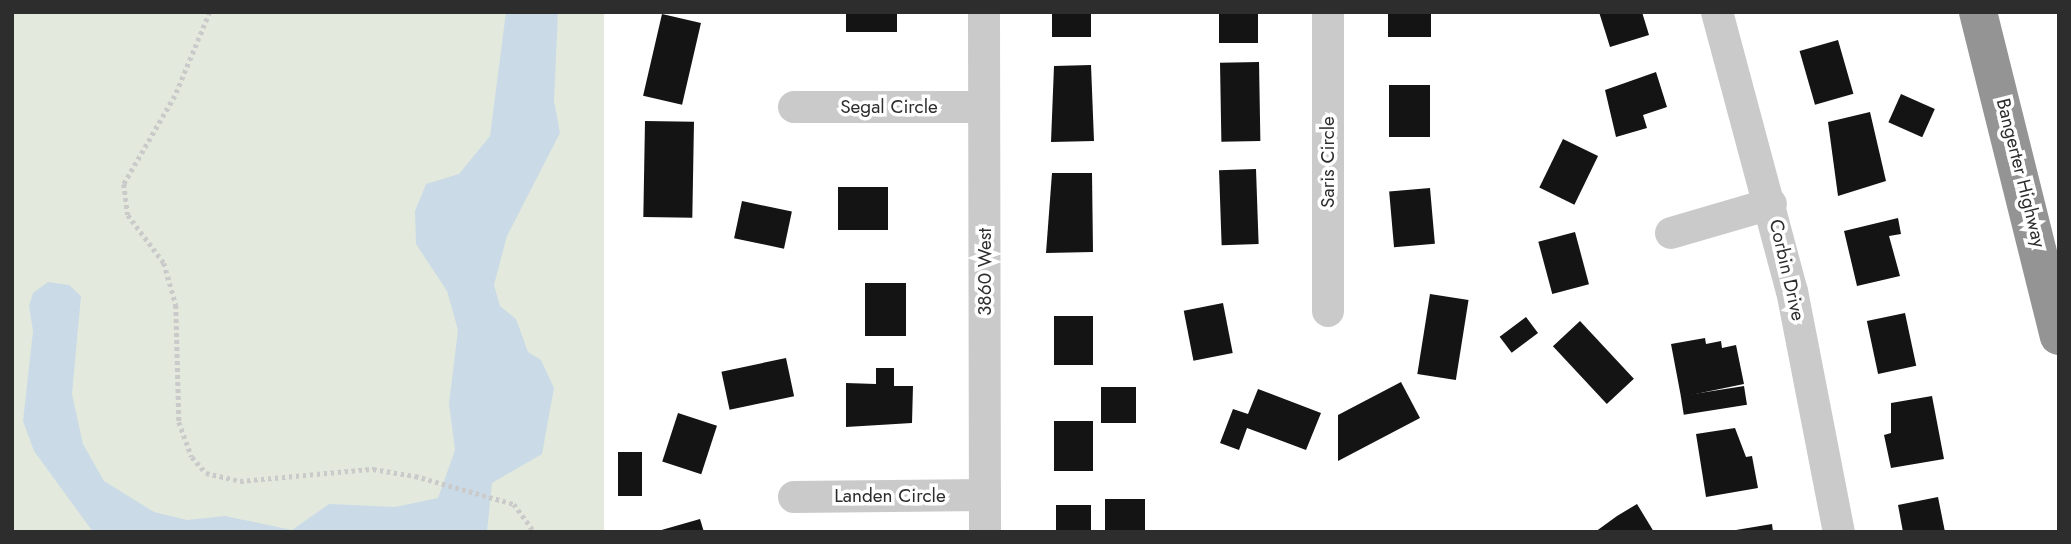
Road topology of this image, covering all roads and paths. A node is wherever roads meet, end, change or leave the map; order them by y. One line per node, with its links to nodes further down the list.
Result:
1 (211, 12): 14 (path)
2 (984, 12): 7 (street, 3860 West)
3 (1328, 12): 10 (street, Saris Circle)
4 (1717, 12): 8 (street, Corbin Drive)
5 (1978, 12): 11 (highway, Bangerter Highway)
6 (794, 107): 7 (street, Segal Circle)
7 (984, 107): 12 (street, 3860 West)
8 (1771, 204): 9 (street); 16 (street, Corbin Drive)
9 (1671, 233)
10 (1328, 311)
11 (2059, 336)
12 (985, 495): 13 (street, Landen Circle); 15 (street, 3860 West)
13 (794, 496)
14 (534, 532)
15 (985, 532)
16 (1839, 532)

